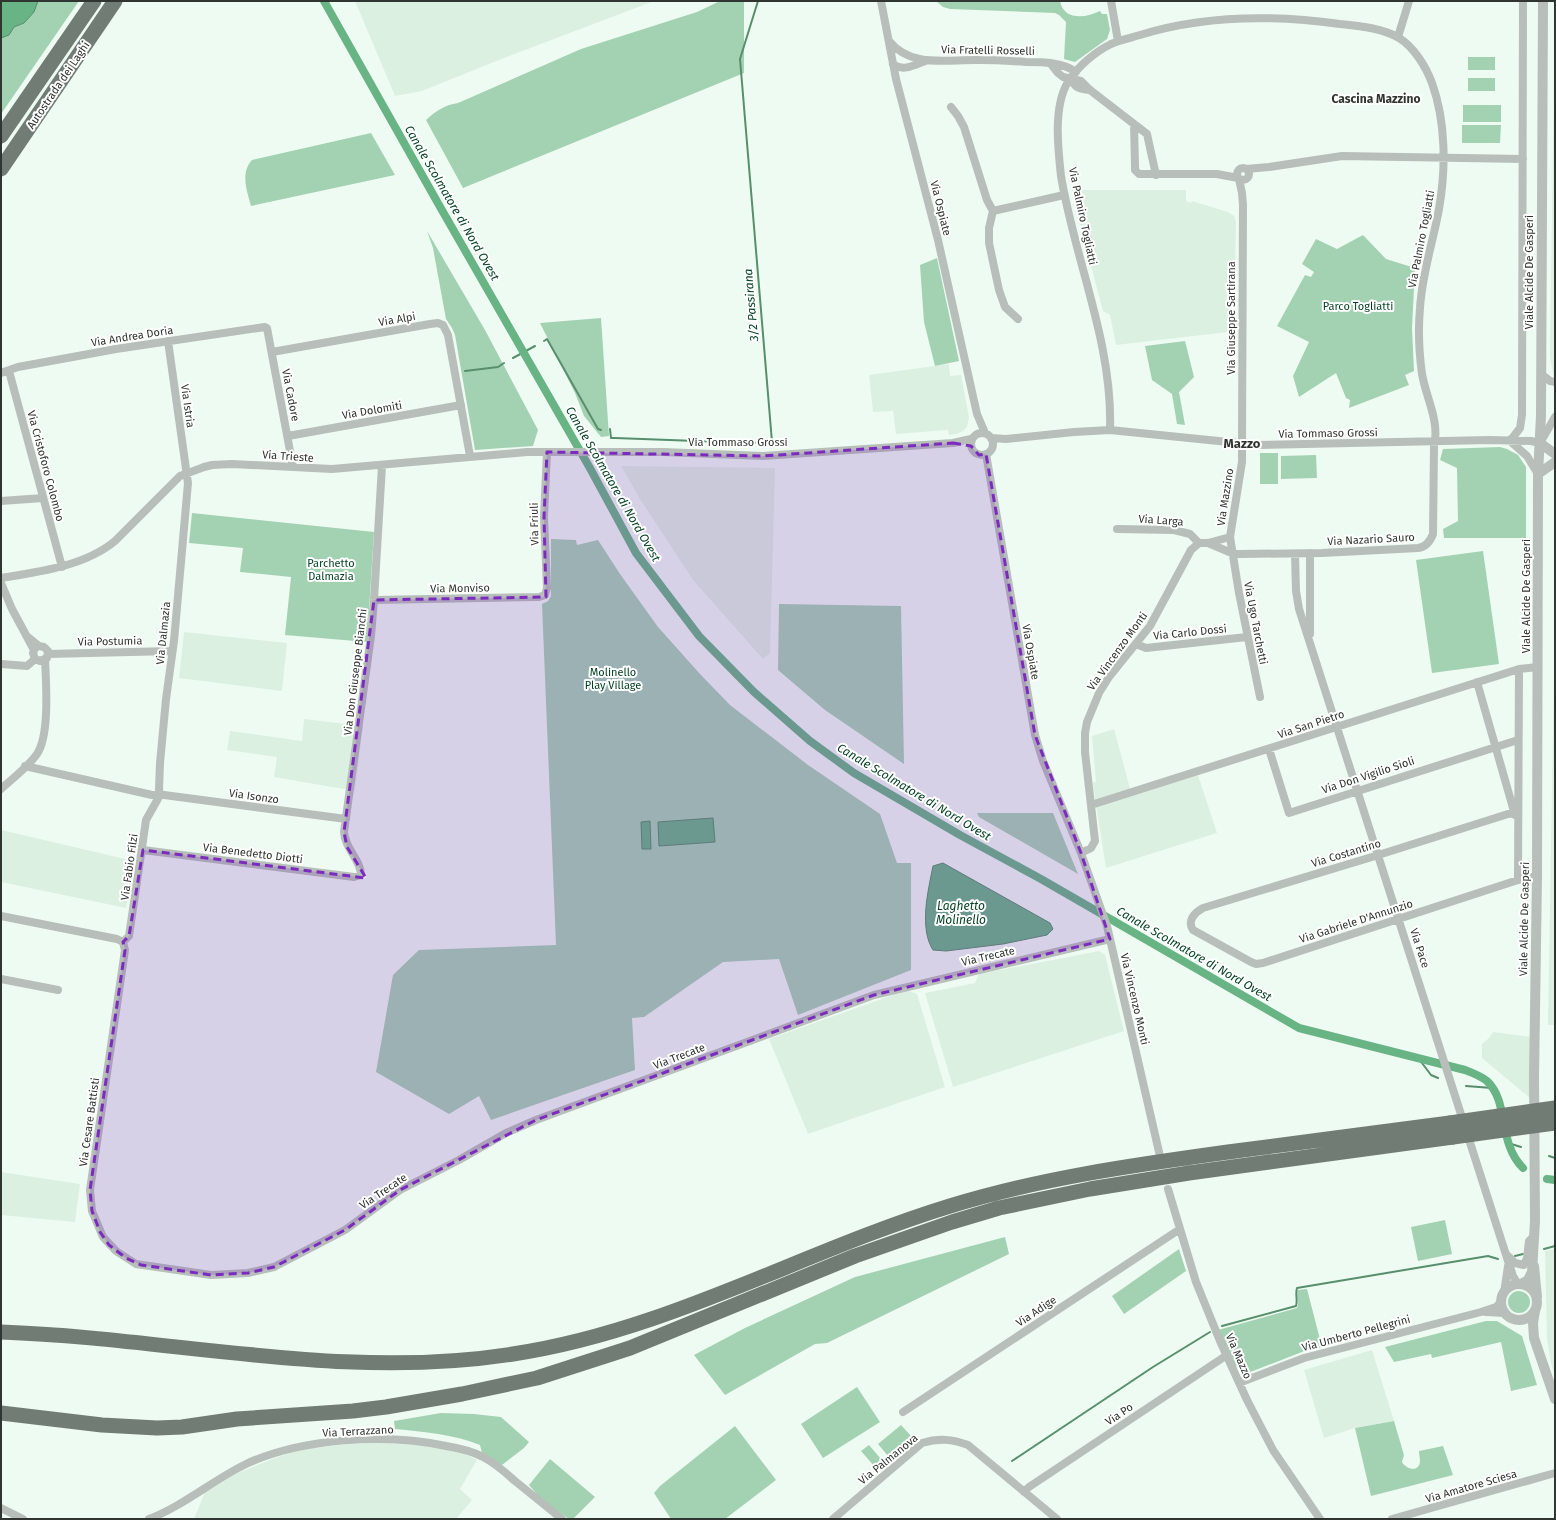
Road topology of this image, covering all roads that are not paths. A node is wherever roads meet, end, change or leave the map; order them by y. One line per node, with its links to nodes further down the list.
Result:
1 (94, 1): 21 (highway, Autostrada dei Laghi)
2 (115, 1): 25 (highway, Autostrada dei Laghi)
3 (881, 1): 9 (street, Via Ospiate)
4 (1111, 1): 10 (street)
5 (1409, 1): 8 (street)
6 (1523, 1): 23 (street, Viale Alcide De Gasperi)
7 (1543, 1): 37 (street, Viale Alcide De Gasperi)
8 (1398, 37): 10 (street, Via Palmiro Togliatti); 22 (street, Via Palmiro Togliatti)
9 (888, 40): 11 (street, Via Fratelli Rosselli); 14 (street, Via Ospiate)
10 (1118, 41): 15 (street, Via Palmiro Togliatti)
11 (914, 59): 12 (street, Via Fratelli Rosselli); 14 (street, Via Fratelli Rosselli)
12 (926, 61): 13 (street, Via Fratelli Rosselli); 14 (street, Via Fratelli Rosselli)
13 (1050, 63): 15 (street, Via Fratelli Rosselli); 16 (street)
14 (893, 64): 43 (street, Via Ospiate)
15 (1076, 72): 16 (street); 17 (street); 17 (street); 18 (street, Via Palmiro Togliatti)
16 (1058, 73): 18 (street)
17 (1087, 87): 20 (street)
18 (1064, 92): 30 (street, Via Palmiro Togliatti)
19 (951, 107): 31 (street)
20 (1134, 124): 27 (street); 27 (street)
21 (1, 136)
22 (1443, 158): 23 (street); 24 (street); 45 (street, Via Palmiro Togliatti)
23 (1523, 159): 44 (street, Viale Alcide De Gasperi)
24 (1269, 167): 26 (street); 29 (street)
25 (1, 169)
26 (1242, 169): 28 (street); 29 (street)
27 (1156, 174): 28 (street)
28 (1217, 174): 29 (street)
29 (1243, 178): 48 (street, Via Giuseppe Sartirana)
30 (1064, 195): 31 (street); 41 (street, Via Palmiro Togliatti)
31 (993, 211): 32 (street)
32 (1018, 319)
33 (268, 328): 34 (street, Via Andrea Doria); 35 (street, Via Cadore)
34 (168, 341): 36 (street, Via Andrea Doria); 56 (street, Via Istria)
35 (272, 352): 39 (street, Via Alpi); 42 (street, Via Cadore)
36 (5, 372): 58 (street, Via Cristoforo Colombo)
37 (1541, 374): 38 (street); 47 (street, Viale Alcide De Gasperi)
38 (1555, 382)
39 (461, 405): 42 (street, Via Dolomiti); 52 (street)
40 (1555, 417): 47 (street)
41 (1110, 430): 43 (street, Via Tommaso Grossi); 48 (street, Via Tommaso Grossi)
42 (288, 436): 55 (street, Via Cadore)
43 (987, 437): 46 (street); 50 (street)
44 (1510, 440): 45 (street, Via Tommaso Grossi); 47 (street, Via Tommaso Grossi); 57 (street)
45 (1435, 441): 48 (street, Via Tommaso Grossi); 63 (street, Via Nazario Sauro)
46 (971, 443): 49 (street, Via Tommaso Grossi); 50 (street)
47 (1540, 443): 51 (street); 57 (street, Viale Alcide De Gasperi)
48 (1242, 444): 61 (street, Via Mazzino)
49 (547, 452): 52 (street, Via Trieste); 69 (street, Via Friuli)
50 (986, 454): 96 (street, Via Ospiate)
51 (1555, 454)
52 (470, 456): 54 (street, Via Trieste)
53 (1555, 462): 57 (street)
54 (382, 466): 55 (street, Via Trieste); 72 (street, Via Don Giuseppe Bianchi)
55 (293, 467): 56 (street, Via Trieste)
56 (187, 473): 66 (street, Via Trieste); 77 (street, Via Dalmazia)
57 (1538, 474): 80 (street, Viale Alcide De Gasperi)
58 (44, 498): 59 (street); 66 (street, Via Cristoforo Colombo)
59 (1, 501)
60 (1116, 529): 62 (street, Via Larga)
61 (1230, 537): 62 (street); 64 (street, Via Mazzino)
62 (1204, 543): 64 (street); 75 (street, Via Vincenzo Monti)
63 (1310, 553): 65 (street, Via Nazario Sauro); 70 (street, Via Pace)
64 (1234, 554): 65 (street, Via Nazario Sauro); 73 (street, Via Ugo Tarchetti)
65 (1295, 554): 71 (street, Via Pace)
66 (62, 567): 67 (street, Via Trieste)
67 (1, 578)
68 (1, 583): 76 (street)
69 (545, 595): 72 (street, Via Monviso)
70 (1310, 598): 71 (street); 74 (street, Via Pace)
71 (1297, 599): 74 (street, Via Pace)
72 (374, 600): 94 (street, Via Don Giuseppe Bianchi)
73 (1247, 637): 75 (street, Via Carlo Dossi); 83 (street, Via Ugo Tarchetti)
74 (1310, 643): 84 (street, Via Pace)
75 (1136, 644): 92 (street, Via Vincenzo Monti)
76 (36, 648): 78 (street); 78 (street)
77 (172, 651): 78 (street, Via Postumia); 91 (street, Via Dalmazia)
78 (42, 658): 79 (street, Via Postumia); 88 (street)
79 (1, 664)
80 (1538, 667): 81 (street, Via San Pietro); 99 (street, Viale Alcide De Gasperi)
81 (1519, 669): 82 (street, Via San Pietro); 85 (street)
82 (1477, 682): 84 (street, Via San Pietro); 86 (street)
83 (1260, 697)
84 (1337, 727): 87 (street, Via San Pietro); 90 (street, Via Pace)
85 (1518, 740): 86 (street, Via Don Vigilio Sioli); 93 (street)
86 (1496, 746): 90 (street, Via Don Vigilio Sioli); 93 (street)
87 (1269, 749): 90 (street, Via Don Vigilio Sioli); 92 (street, Via San Pietro)
88 (25, 766): 89 (street); 91 (street, Via Isonzo)
89 (1, 789)
90 (1358, 790): 97 (street, Via Pace)
91 (160, 795): 94 (street, Via Isonzo); 95 (street, Via Fabio Filzi)
92 (1091, 805): 96 (street, Via Vincenzo Monti)
93 (1516, 813): 97 (street, Via Costantino); 100 (street)
94 (346, 819): 98 (street, Via Don Giuseppe Bianchi)
95 (143, 850): 98 (street, Via Benedetto Diotti); 105 (street, Via Fabio Filzi)
96 (1080, 850): 104 (street, Via Vincenzo Monti)
97 (1378, 855): 102 (street, Via Pace); 103 (street, Via Costantino)
98 (360, 876)
99 (1537, 876): 100 (street, Via Gabriele D'Annunzio); 113 (street, Viale Alcide De Gasperi)
100 (1518, 880): 102 (street, Via Gabriele D'Annunzio)
101 (1, 916): 105 (street)
102 (1398, 918): 103 (street, Via Gabriele D'Annunzio); 114 (street, Via Pace)
103 (1190, 925)
104 (1110, 939): 110 (street, Via Vincenzo Monti); 116 (street, Via Trecate)
105 (123, 942): 116 (street, Via Cesare Battisti)
106 (1, 979): 107 (street)
107 (58, 990)
108 (1555, 1108): 124 (highway, bridge)
109 (1555, 1123): 130 (highway, bridge)
110 (1159, 1152)
111 (1168, 1189): 112 (street, Via Mazzo)
112 (1180, 1229): 126 (street, Via Mazzo); 129 (street, Via Adige)
113 (1533, 1241): 114 (street); 115 (street, Viale Alcide De Gasperi)
114 (1507, 1258): 117 (street, Via Pace); 118 (street, Via Pace)
115 (1533, 1261): 117 (street, Viale Alcide De Gasperi); 119 (street, Viale Alcide De Gasperi)
116 (284, 1263)
117 (1520, 1284): 118 (street); 119 (street)
118 (1503, 1297): 121 (street); 122 (street)
119 (1537, 1299): 120 (street)
120 (1535, 1311): 123 (street); 125 (street)
121 (1481, 1312): 122 (street); 127 (street, Via Umberto Pellegrini)
122 (1505, 1313): 123 (street)
123 (1514, 1319): 125 (street)
124 (1, 1332)
125 (1534, 1338): 128 (street)
126 (1227, 1355): 127 (street, Via Mazzo); 132 (street, Via Po)
127 (1239, 1383): 139 (street, Via Mazzo)
128 (1555, 1399)
129 (903, 1412)
130 (1, 1413)
131 (1555, 1473): 140 (street, Via Amatore Sciesa)
132 (1024, 1492): 137 (street, Via Palmanova); 138 (street, Via Palmanova)
133 (1, 1508): 134 (street)
134 (23, 1519)
135 (149, 1519): 136 (street, Via Terrazzano)
136 (562, 1519)
137 (833, 1519)
138 (1057, 1519)
139 (1320, 1519)
140 (1392, 1519)

